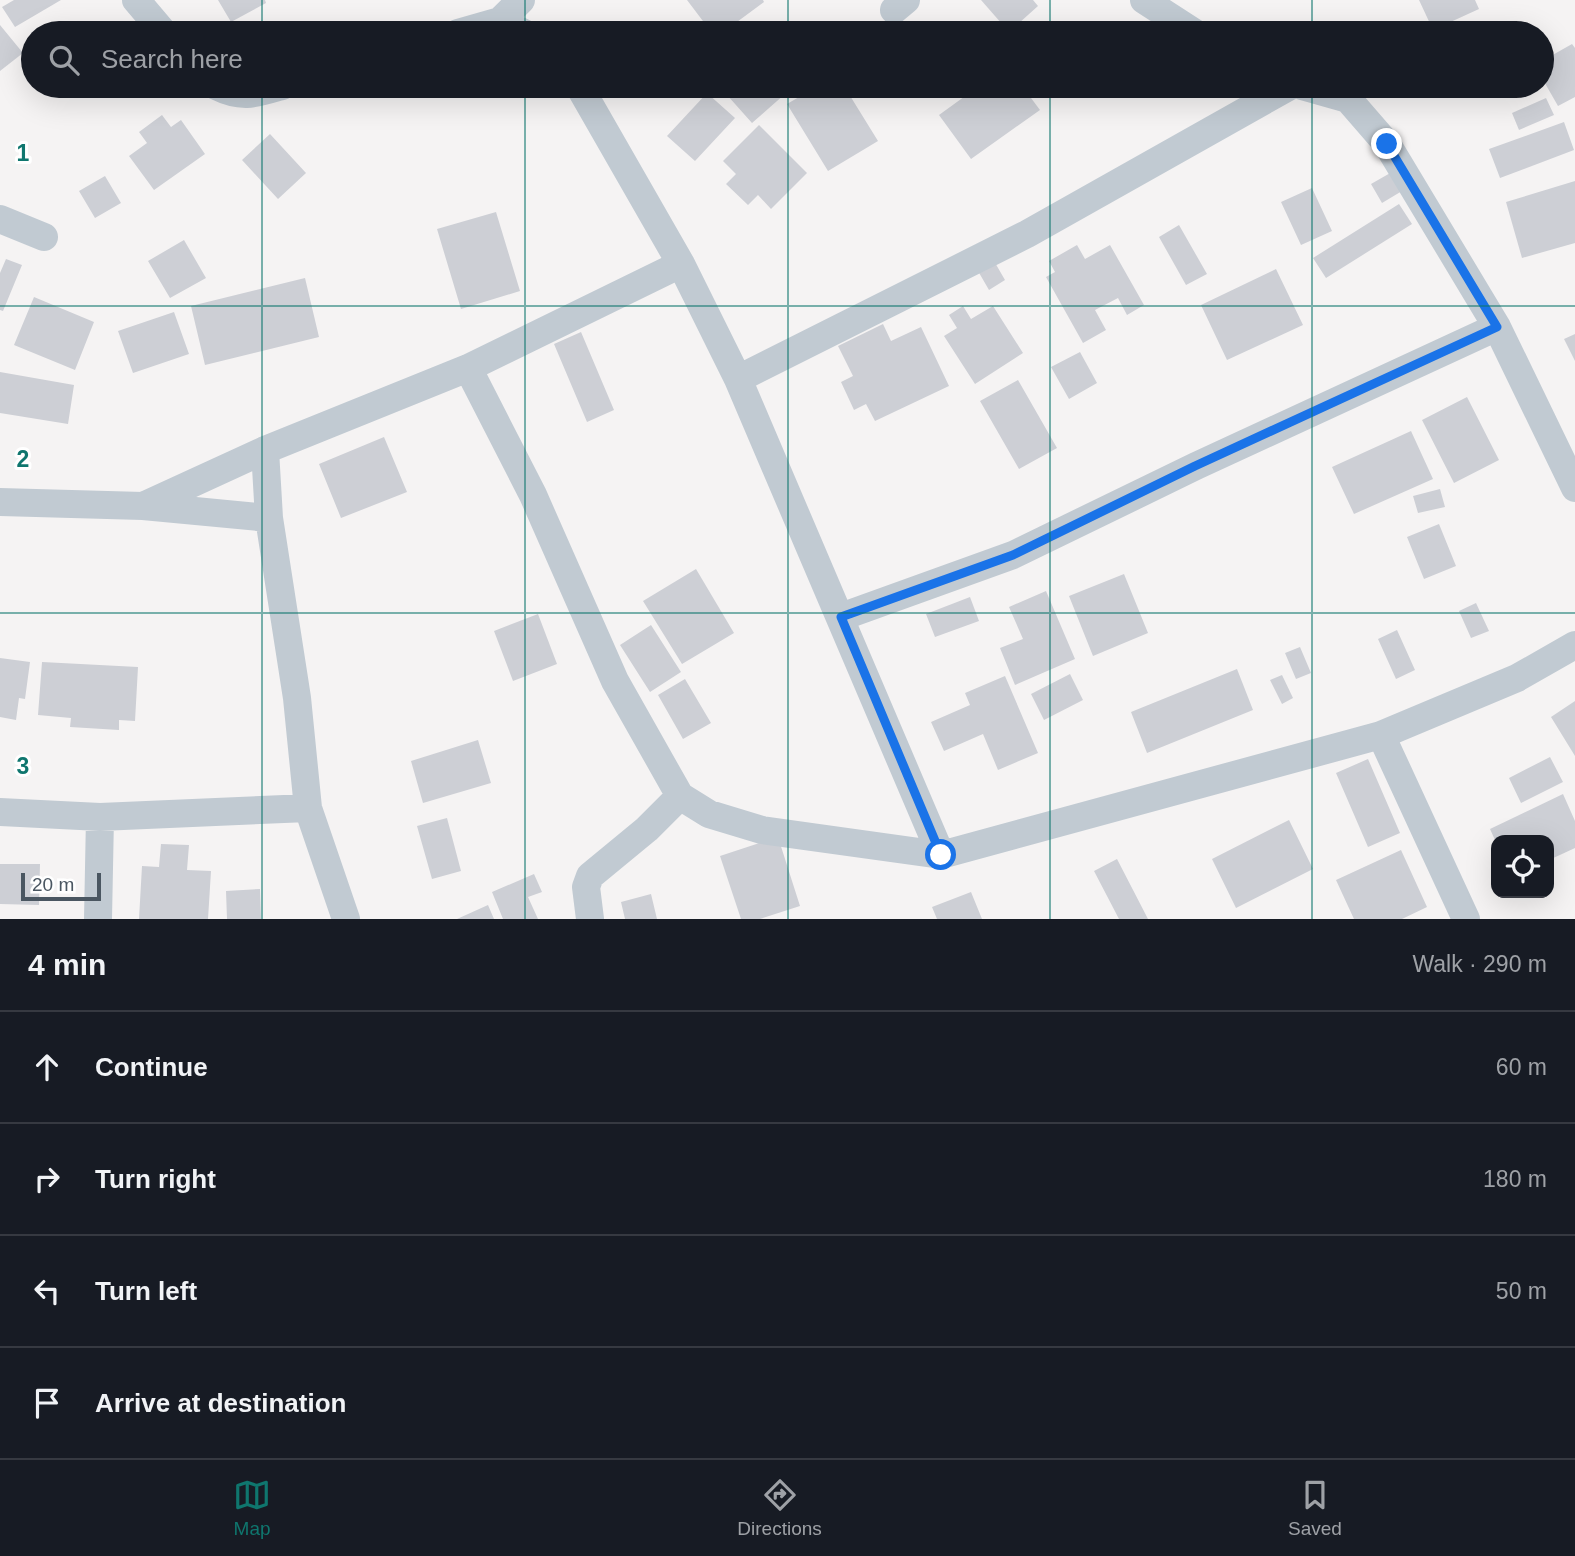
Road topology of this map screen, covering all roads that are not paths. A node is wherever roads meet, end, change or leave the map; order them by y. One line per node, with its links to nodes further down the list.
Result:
1 (136, 0): 4 (street)
2 (521, 0): 5 (street)
3 (1144, 0): 6 (street)
4 (154, 21)
5 (514, 21)
6 (1176, 21)
7 (586, 98): 12 (street)
8 (1269, 98): 15 (street)
9 (1344, 98): 13 (street)
10 (0, 219): 11 (street)
11 (44, 237)
12 (681, 264): 14 (street); 15 (street)
13 (1497, 327): 17 (street); 21 (street)
14 (468, 368): 16 (street); 24 (street)
15 (738, 379): 21 (street)
16 (265, 450): 19 (street); 20 (street)
17 (1575, 488)
18 (0, 502): 19 (street)
19 (143, 506): 20 (street)
20 (269, 518): 25 (street)
21 (841, 617): 28 (street)
22 (1575, 645): 23 (street)
23 (1381, 735): 28 (street); 32 (street)
24 (680, 796): 28 (street); 31 (street)
25 (308, 808): 27 (street); 30 (street)
26 (0, 812): 27 (street)
27 (100, 817): 29 (street)
28 (941, 855)
29 (98, 919)
30 (346, 919)
31 (590, 919)
32 (1466, 919)

